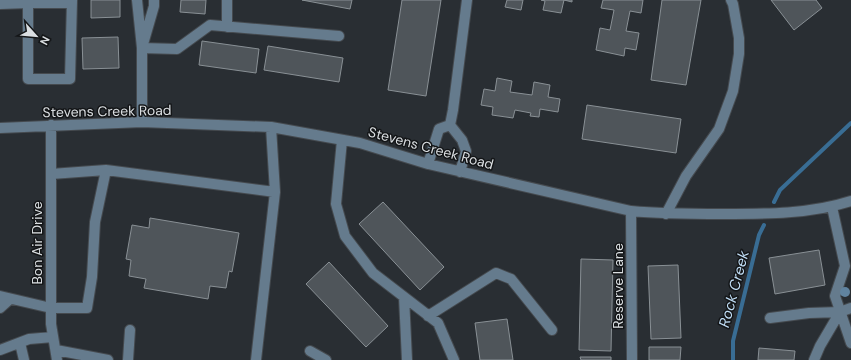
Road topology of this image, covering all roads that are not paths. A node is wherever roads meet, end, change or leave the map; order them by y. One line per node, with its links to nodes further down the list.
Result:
1 (137, 0): 11 (street)
2 (154, 0): 11 (street)
3 (227, 0): 9 (street)
4 (467, 0): 14 (street)
5 (731, 0): 26 (street)
6 (28, 2): 7 (street); 7 (street); 8 (street)
7 (72, 2)
8 (0, 4)
9 (227, 27): 10 (street); 11 (street)
10 (339, 36)
11 (142, 48): 12 (street)
12 (142, 122): 13 (street, Stevens Creek Road); 15 (street, Stevens Creek Road)
13 (50, 125): 16 (street, Stevens Creek Road); 21 (street, Bon Air Drive)
14 (450, 125): 18 (street); 20 (street)
15 (271, 127): 17 (street, Stevens Creek Road); 22 (street)
16 (0, 128)
17 (342, 140): 18 (street, Stevens Creek Road); 30 (street)
18 (428, 164): 20 (street, Stevens Creek Road)
19 (106, 170): 21 (street); 22 (street); 33 (street)
20 (460, 172): 25 (street, Stevens Creek Road)
21 (51, 174): 33 (street, Bon Air Drive)
22 (275, 192): 49 (street)
23 (851, 201): 24 (street, Stevens Creek Road)
24 (832, 207): 26 (street, Stevens Creek Road); 27 (street)
25 (631, 212): 26 (street, Stevens Creek Road); 53 (street, Reserve Lane)
26 (666, 214)
27 (845, 266): 28 (street); 35 (street)
28 (851, 278)
29 (0, 296): 31 (street)
30 (404, 297): 36 (street); 51 (street)
31 (10, 299): 32 (street); 33 (street)
32 (0, 308)
33 (51, 308): 40 (street, Bon Air Drive)
34 (851, 308): 35 (street)
35 (840, 312): 37 (street); 42 (street); 54 (street)
36 (428, 316): 39 (street); 52 (street)
37 (770, 318)
38 (130, 330): 48 (street)
39 (552, 330)
40 (53, 337): 41 (street); 45 (street, Bon Air Drive)
41 (20, 343): 43 (street); 46 (street)
42 (851, 343)
43 (0, 350)
44 (310, 351): 50 (street)
45 (56, 355): 47 (street)
46 (24, 360)
47 (108, 360)
48 (128, 360)
49 (256, 360)
50 (326, 360)
51 (406, 360)
52 (454, 360)
53 (632, 360)
54 (814, 360)

